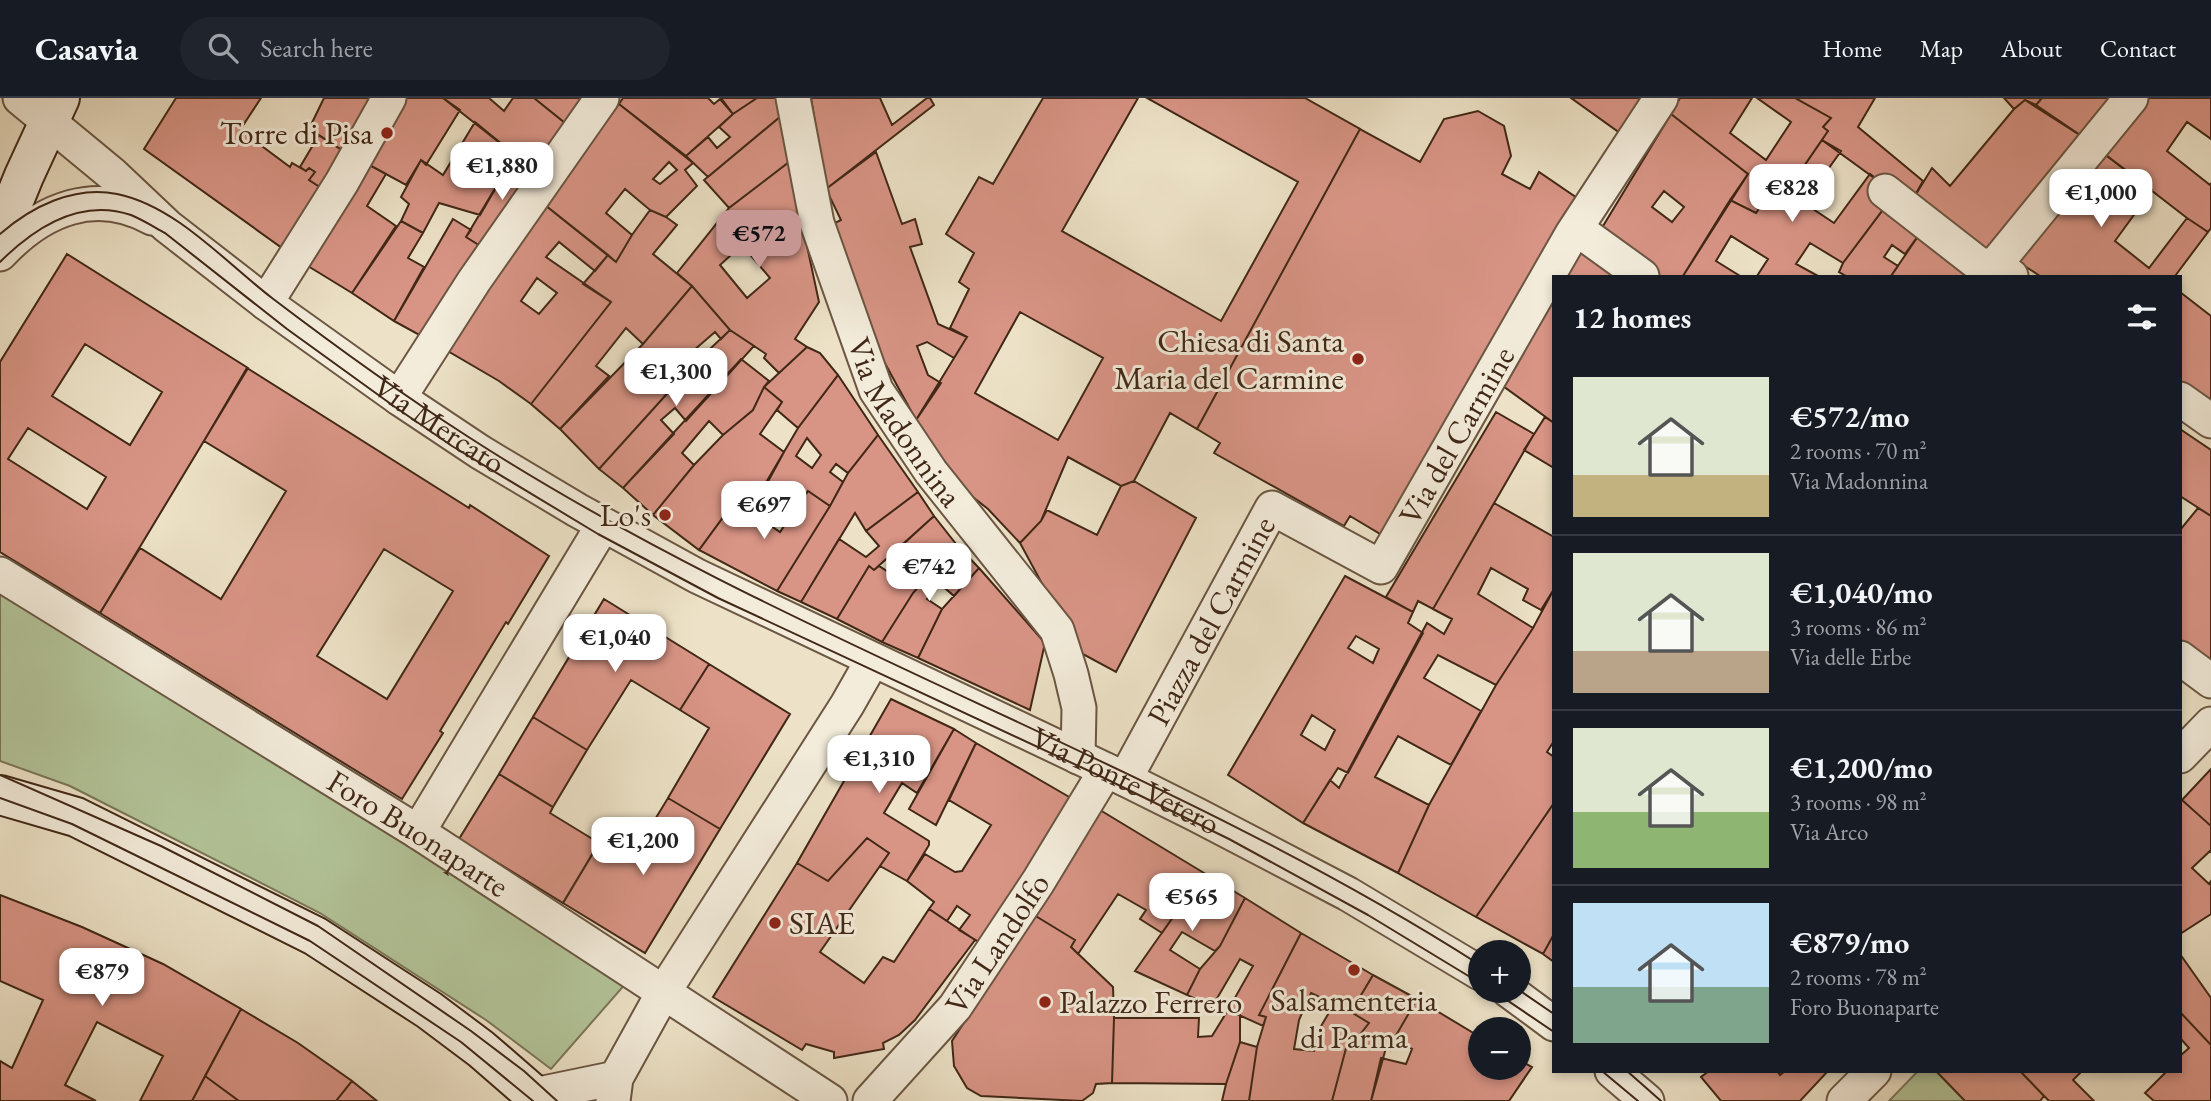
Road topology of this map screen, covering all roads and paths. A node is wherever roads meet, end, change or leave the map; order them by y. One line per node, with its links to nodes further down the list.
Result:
1 (389, 98): 14 (street)
2 (602, 98): 15 (street)
3 (793, 98): 26 (street, Via Madonnina)
4 (1661, 98): 9 (street, Via del Carmine)
5 (2131, 98): 12 (street)
6 (43, 106): 8 (street, Via Mercato); 10 (street)
7 (1885, 191): 12 (street)
8 (167, 226): 11 (street); 14 (street, Via Mercato)
9 (1577, 229): 13 (street); 19 (street, Via del Carmine)
10 (0, 235)
11 (0, 254)
12 (2003, 271)
13 (1641, 275)
14 (266, 303): 15 (street, Via Mercato)
15 (399, 398): 18 (street, Via Mercato)
16 (2182, 400): 17 (street)
17 (2211, 421)
18 (603, 525): 22 (street, Via Mercato); 28 (street)
19 (1355, 553): 26 (street, Piazza del Carmine)
20 (0, 574): 28 (street, Foro Buonaparte)
21 (2182, 660): 23 (street)
22 (872, 661): 26 (street, Via Ponte Vetero); 30 (street)
23 (2211, 681)
24 (2211, 724): 25 (street)
25 (2182, 754)
26 (1103, 769): 29 (street, Via Ponte Vetero); 38 (street, Via Landolfo)
27 (0, 795): 36 (street)
28 (418, 832): 30 (street, Foro Buonaparte)
29 (1468, 966)
30 (663, 993): 35 (street); 37 (street, Foro Buonaparte)
31 (1526, 1003): 32 (street)
32 (1552, 1023)
33 (1614, 1073): 39 (street)
34 (1872, 1073): 40 (street)
35 (614, 1089): 36 (street)
36 (538, 1098)
37 (830, 1101)
38 (870, 1101)
39 (1647, 1101)
40 (1844, 1101)

